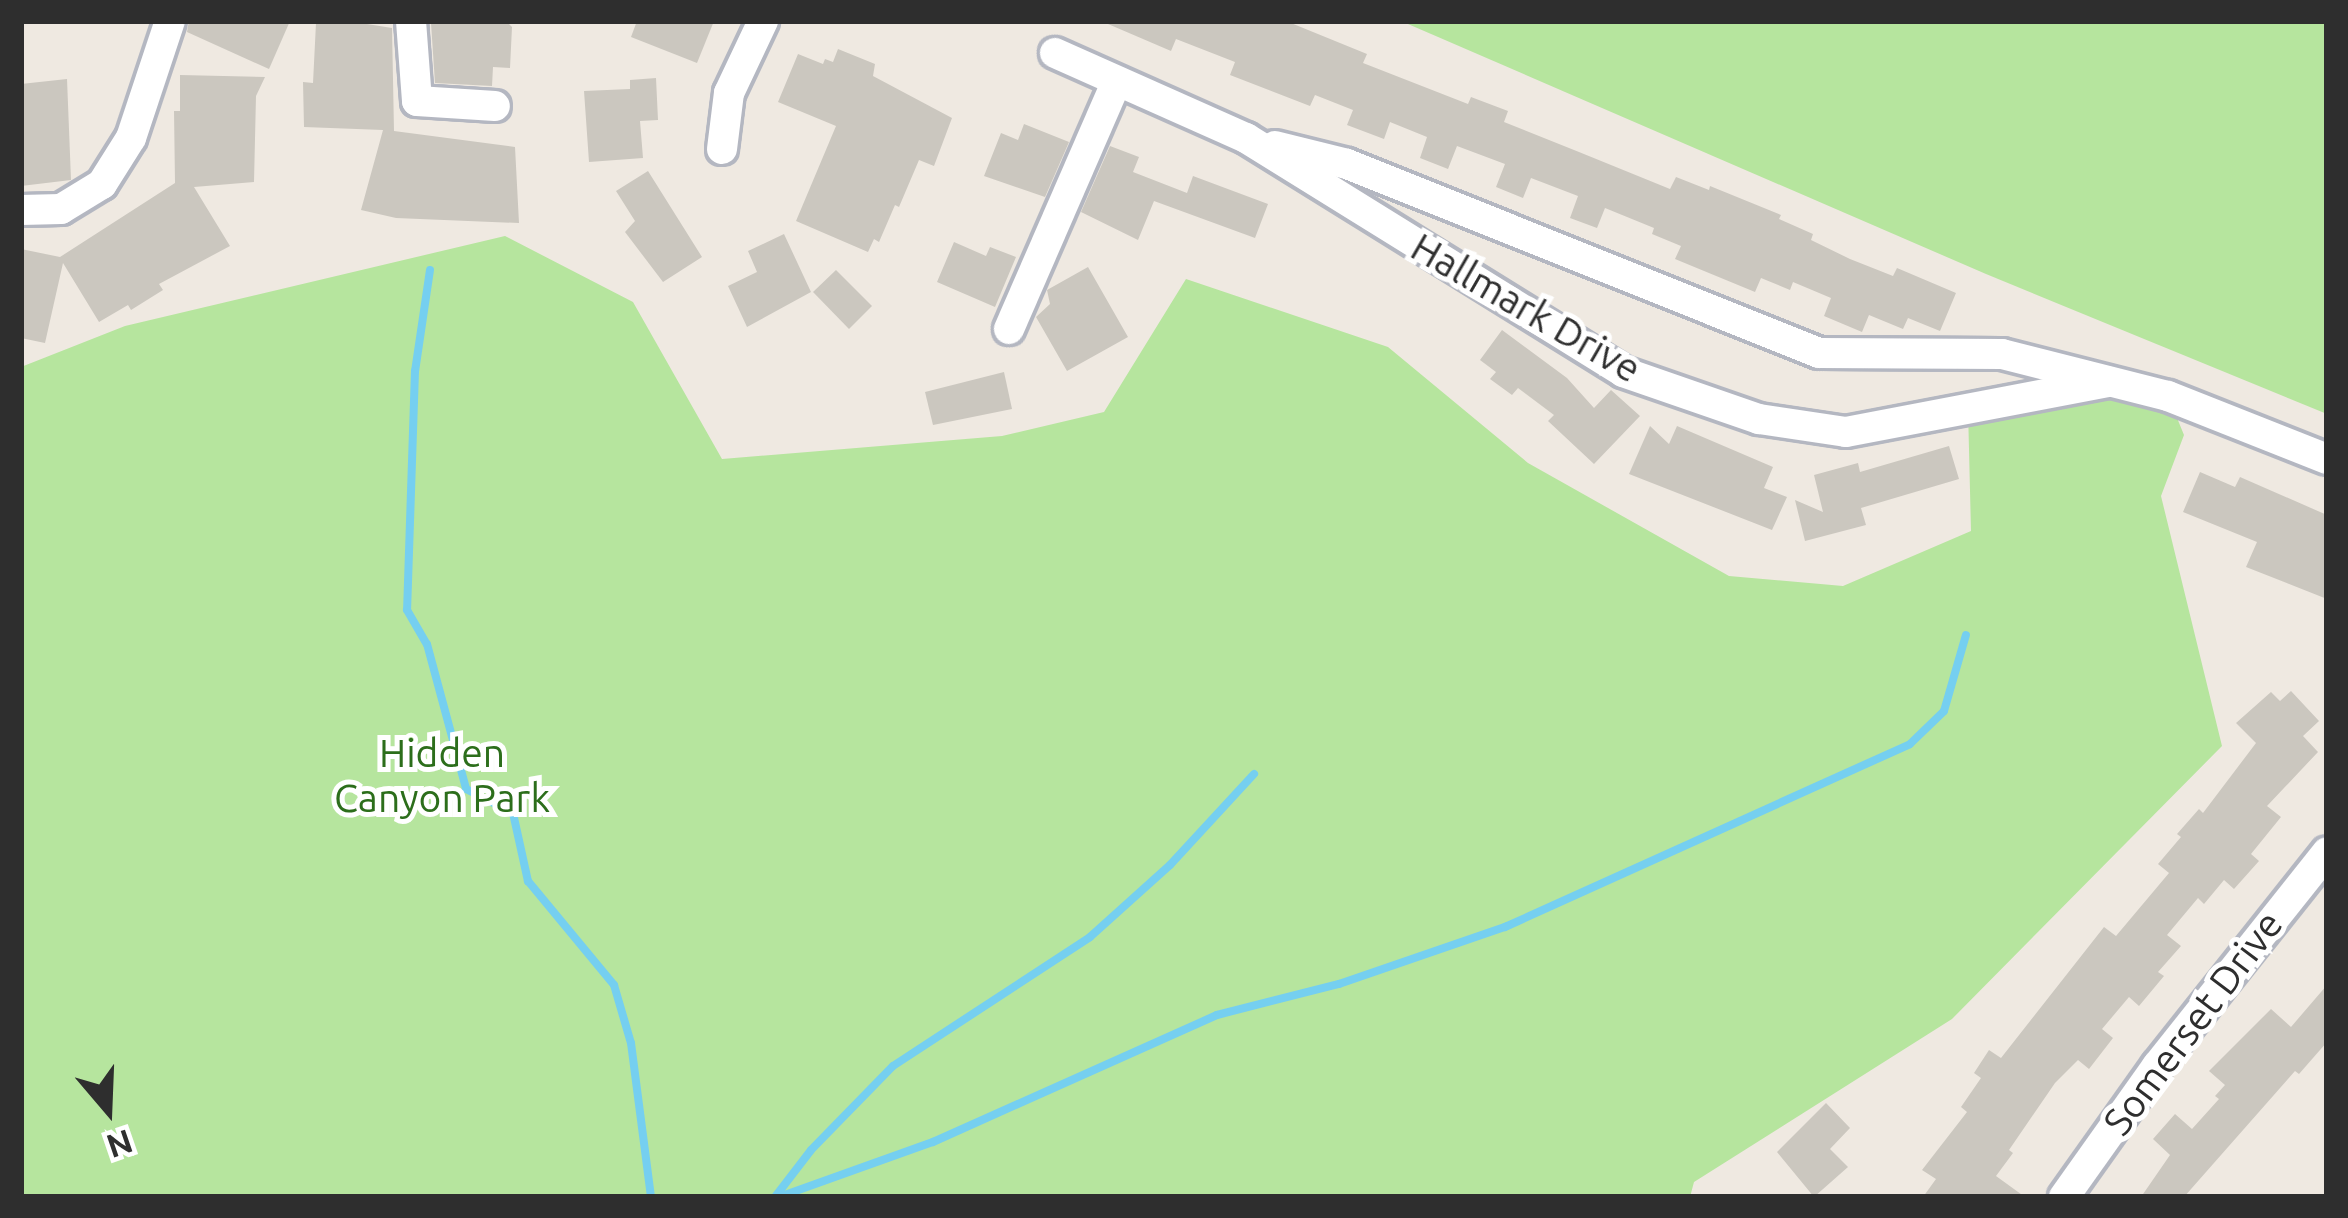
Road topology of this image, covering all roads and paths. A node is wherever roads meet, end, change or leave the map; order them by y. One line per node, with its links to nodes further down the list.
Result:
1 (170, 21): 9 (street)
2 (411, 21): 6 (street)
3 (763, 21): 8 (street)
4 (1055, 53): 5 (street, Hallmark Drive)
5 (1118, 81): 7 (street, Hallmark Drive); 10 (street)
6 (495, 106)
7 (1246, 138): 11 (street, Hallmark Drive); 11 (street, Hallmark Drive)
8 (722, 149)
9 (21, 210)
10 (1009, 329)
11 (2109, 382): 12 (street, Hallmark Drive)
12 (2327, 459)
13 (2327, 852): 14 (street, Somerset Drive)
14 (2064, 1197)

